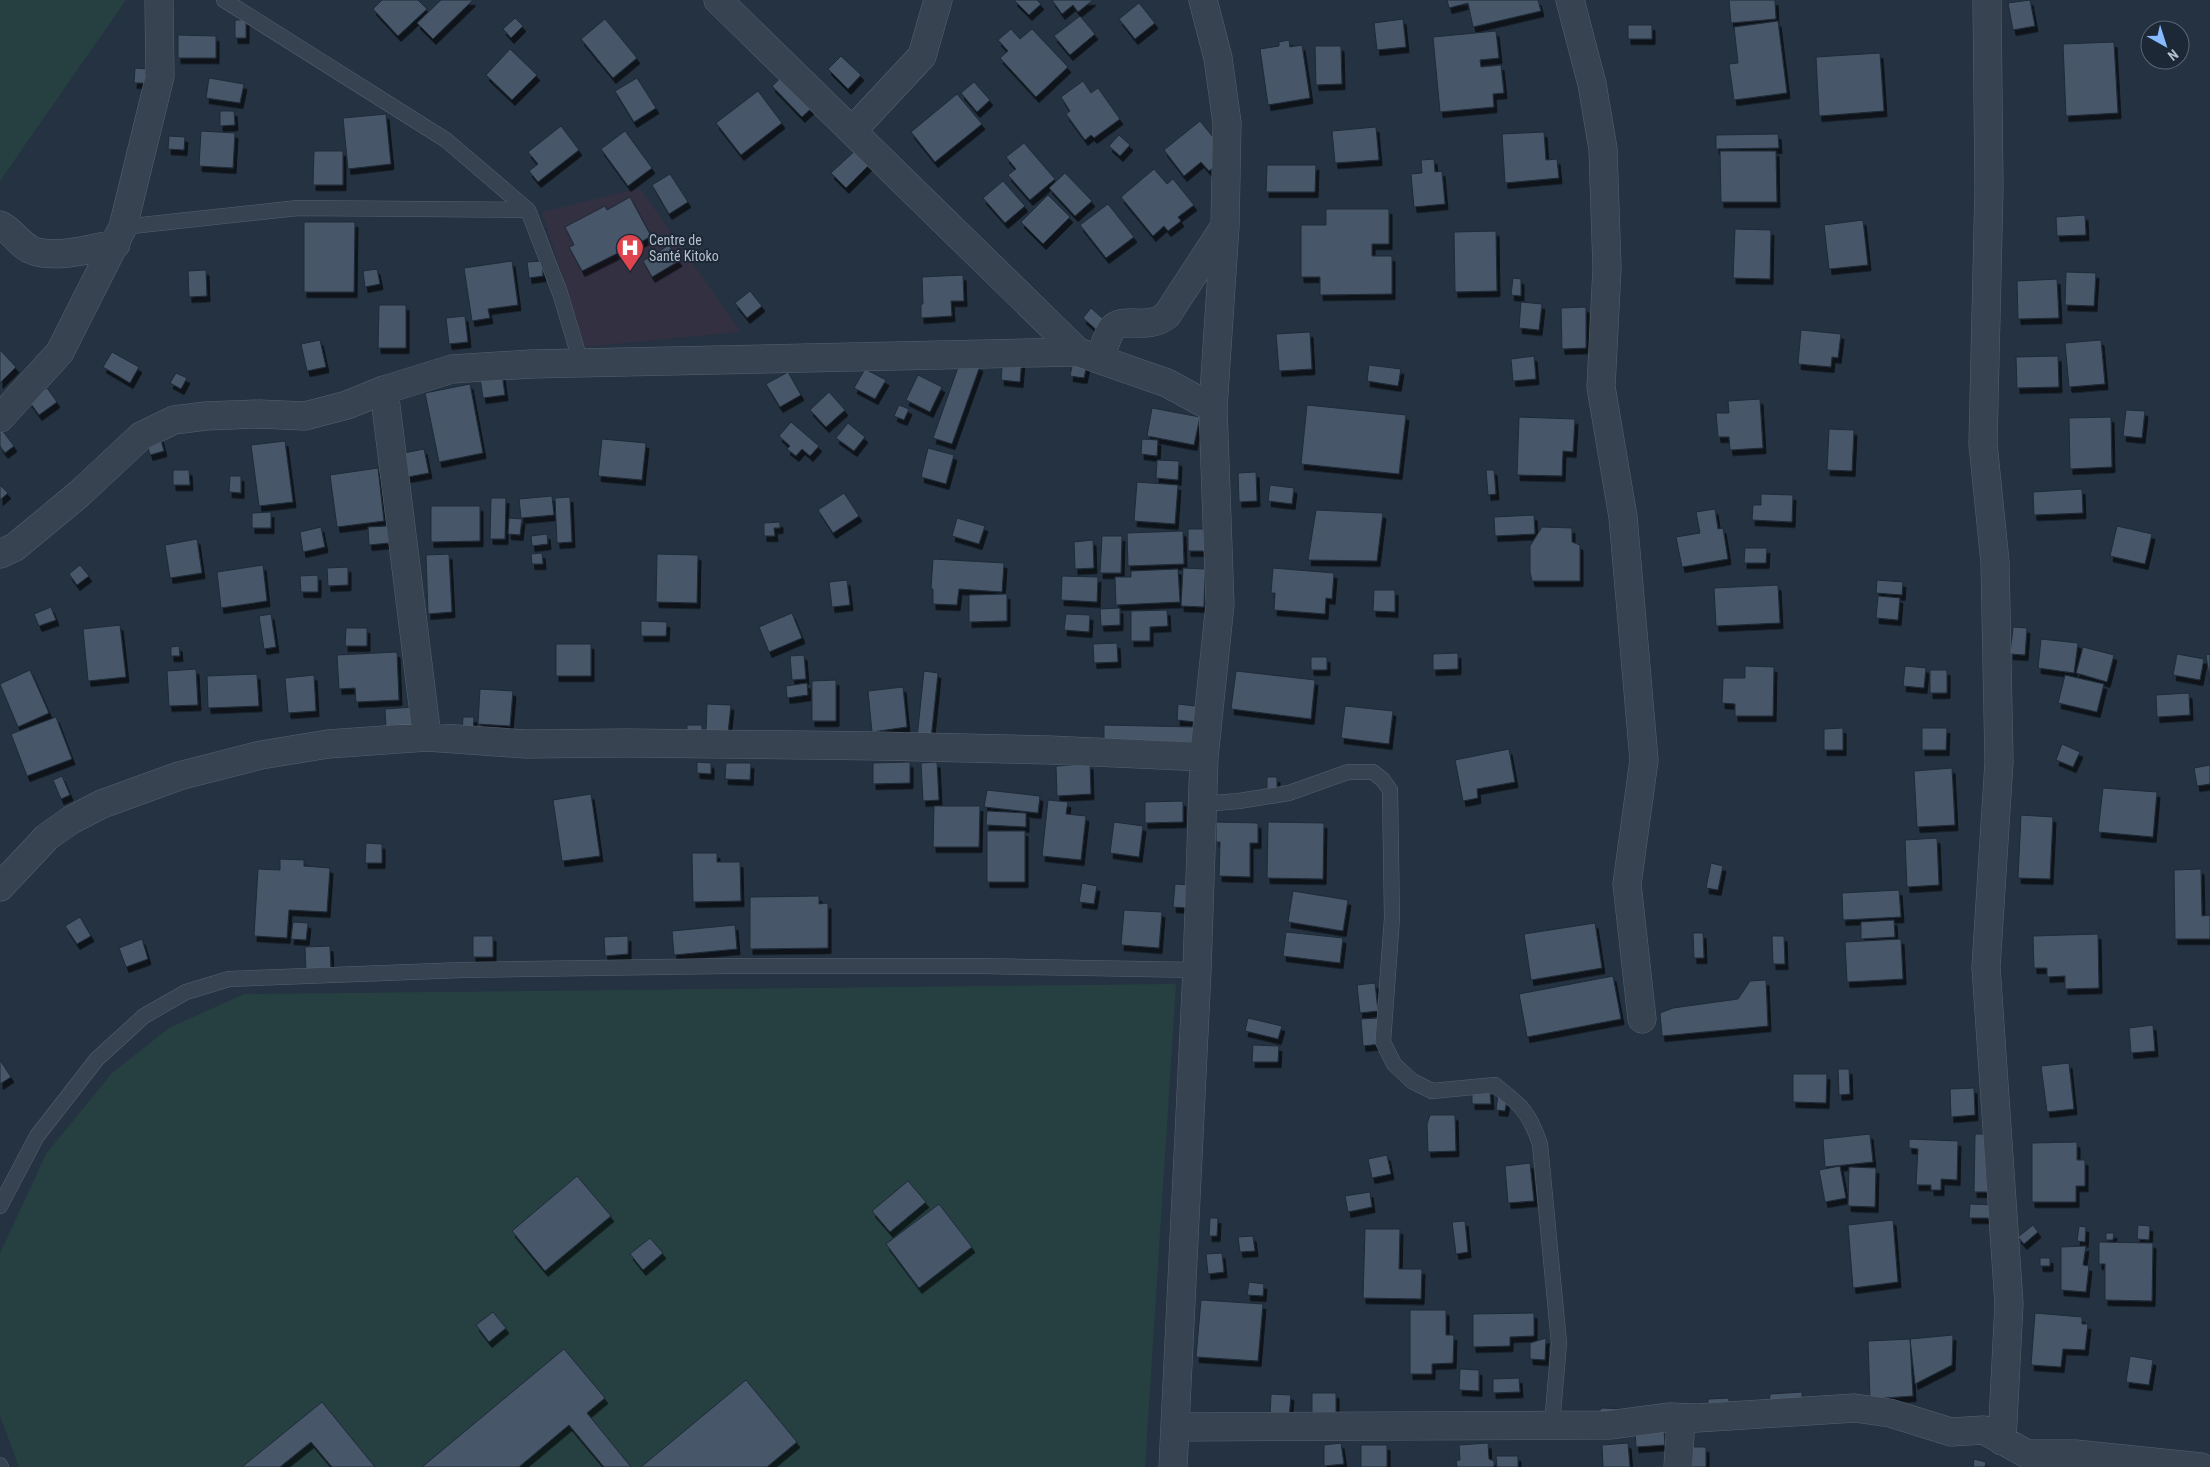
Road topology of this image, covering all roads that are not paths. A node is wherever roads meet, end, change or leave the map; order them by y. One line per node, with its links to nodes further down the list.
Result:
1 (158, 0): 12 (street)
2 (224, 0): 9 (lane)
3 (718, 0): 8 (street)
4 (938, 0): 8 (street)
5 (1203, 0): 11 (street)
6 (1570, 0): 24 (street)
7 (1987, 0): 29 (street)
8 (852, 131): 13 (street)
9 (528, 210): 12 (lane); 14 (lane)
10 (0, 225): 12 (street)
11 (1225, 226): 13 (street); 16 (street)
12 (120, 236): 17 (street)
13 (1089, 356): 14 (street); 16 (street)
14 (582, 363): 15 (street)
15 (384, 390): 18 (street); 19 (street)
16 (1213, 408): 20 (street)
17 (0, 418)
18 (0, 554)
19 (427, 738): 20 (street); 22 (street)
20 (1204, 757): 21 (street)
21 (1202, 804): 23 (street); 27 (lane)
22 (0, 887)
23 (1197, 970): 25 (lane); 28 (street)
24 (1642, 1019)
25 (0, 1206)
26 (1681, 1418): 27 (street); 29 (street); 31 (street)
27 (1552, 1424): 28 (street)
28 (1176, 1427): 30 (street)
29 (2002, 1441): 32 (street)
30 (1174, 1467)
31 (1678, 1467)
32 (2201, 1467)

